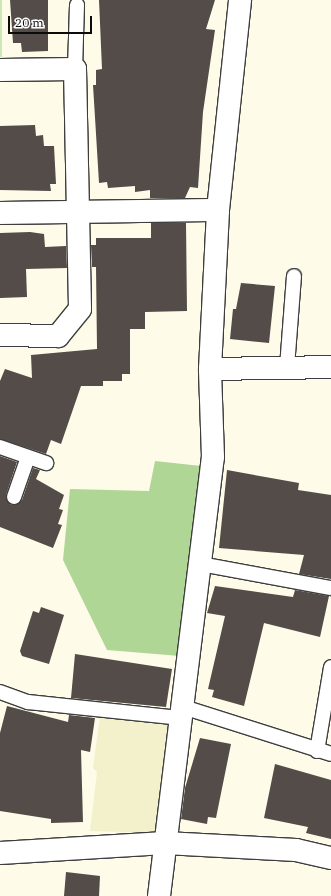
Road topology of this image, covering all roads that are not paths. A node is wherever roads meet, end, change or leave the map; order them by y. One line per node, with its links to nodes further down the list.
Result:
1 (240, 0): 5 (street)
2 (77, 5): 3 (lane)
3 (75, 69): 4 (street); 6 (street)
4 (0, 70)
5 (218, 210): 6 (street); 12 (street)
6 (78, 211): 7 (street); 9 (street)
7 (0, 212)
8 (294, 276): 10 (lane)
9 (0, 335)
10 (287, 367): 11 (street); 12 (street)
11 (331, 367)
12 (210, 368): 17 (street)
13 (0, 446): 14 (lane)
14 (28, 456): 15 (lane); 16 (lane)
15 (46, 463)
16 (14, 497)
17 (200, 564): 18 (lane); 21 (street)
18 (331, 588)
19 (331, 667): 22 (lane)
20 (0, 692): 21 (lane)
21 (180, 712): 22 (lane); 24 (street)
22 (317, 751): 23 (lane)
23 (331, 754)
24 (165, 843): 25 (street); 26 (street); 27 (street)
25 (0, 853)
26 (331, 858)
27 (159, 896)

